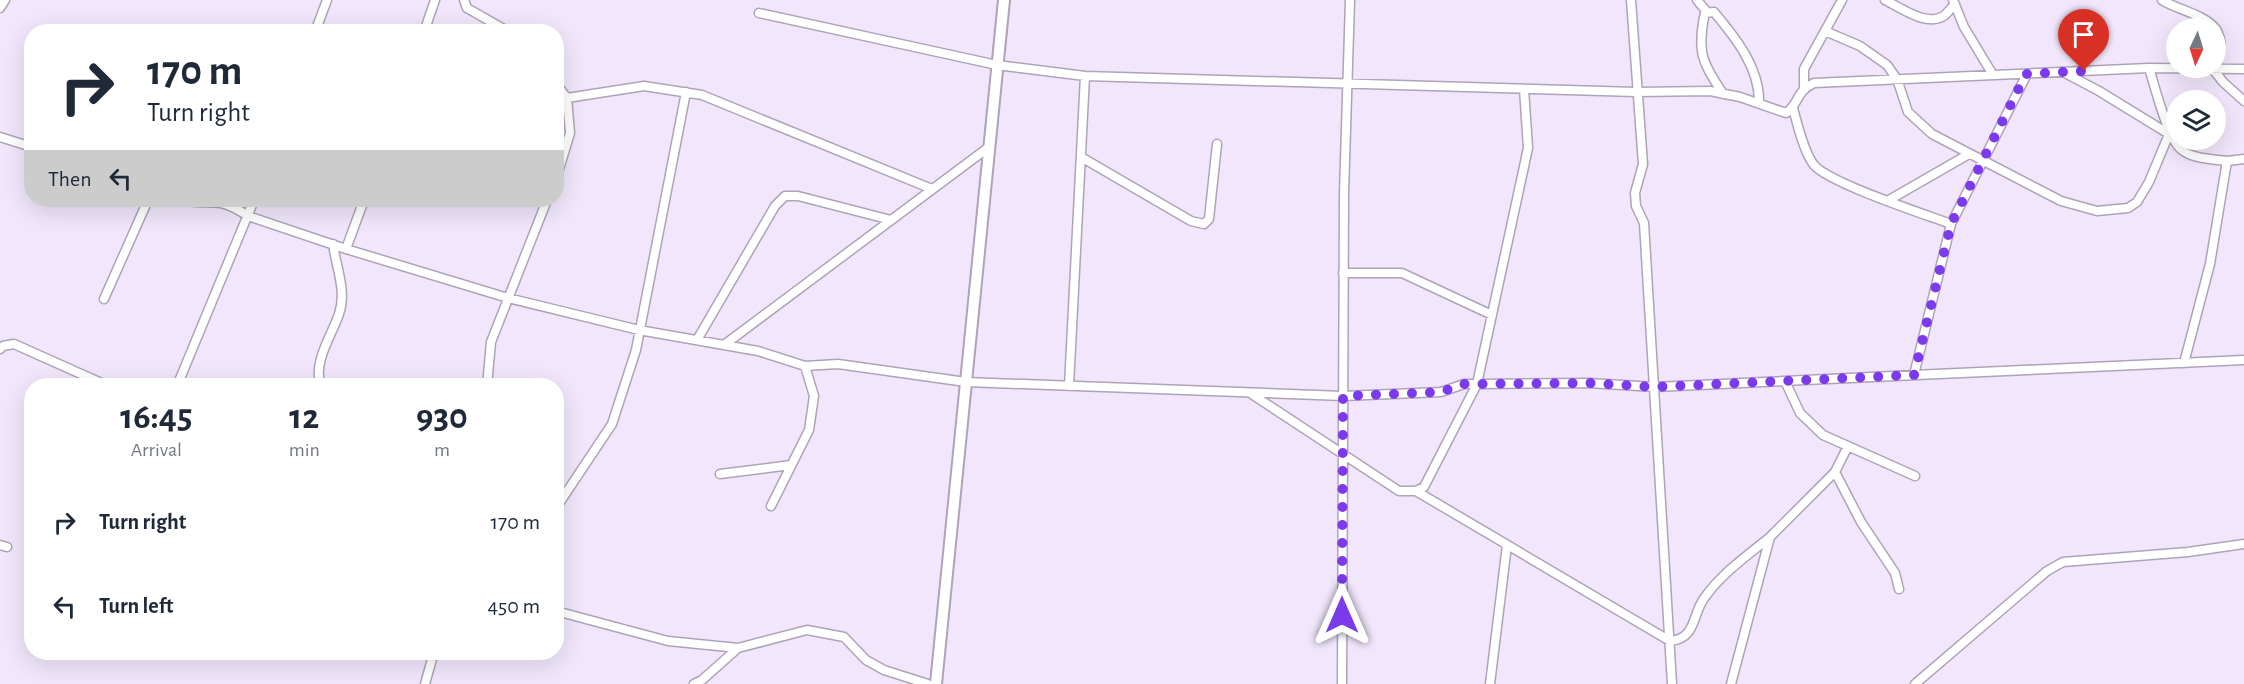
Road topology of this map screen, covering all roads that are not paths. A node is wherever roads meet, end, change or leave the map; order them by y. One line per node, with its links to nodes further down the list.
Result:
1 (5, 0): 13 (street)
2 (327, 0): 17 (street)
3 (435, 0): 18 (street)
4 (464, 0): 19 (street)
5 (1004, 0): 21 (street)
6 (1350, 0): 32 (street)
7 (1631, 0): 36 (street)
8 (1697, 0): 14 (street)
9 (1842, 0): 20 (street)
10 (1885, 0): 12 (street)
11 (2162, 0): 16 (street)
12 (1954, 2): 28 (street)
13 (0, 8)
14 (1707, 12): 38 (street); 41 (street)
15 (759, 13): 21 (street)
16 (2199, 18)
17 (318, 24)
18 (427, 24)
19 (495, 24)
20 (1825, 31): 31 (street); 33 (street)
21 (997, 65): 29 (street); 49 (street)
22 (2166, 67): 24 (street)
23 (2226, 67): 25 (street)
24 (2149, 68): 26 (street); 43 (street)
25 (2244, 69)
26 (2062, 72): 27 (street); 44 (street)
27 (2026, 74): 28 (street); 55 (street)
28 (1993, 75): 31 (street)
29 (1085, 76): 32 (street); 53 (street)
30 (2224, 78): 40 (street)
31 (1897, 79): 33 (street); 52 (street)
32 (1347, 84): 34 (street); 69 (street)
33 (1804, 88): 42 (street)
34 (1524, 89): 36 (street); 72 (street)
35 (686, 92): 39 (street); 57 (street); 73 (street)
36 (1636, 92): 38 (street); 89 (street)
37 (564, 94): 39 (street)
38 (1723, 94): 41 (street)
39 (567, 98): 51 (street)
40 (2244, 100)
41 (1759, 103): 42 (street)
42 (1793, 108): 58 (street)
43 (2166, 122)
44 (2166, 132)
45 (0, 137): 47 (street)
46 (2166, 141): 55 (street)
47 (24, 144)
48 (1217, 144): 53 (street)
49 (989, 147): 57 (street); 86 (street)
50 (2182, 150): 56 (street)
51 (564, 152)
52 (1969, 154): 55 (street); 58 (street)
53 (1081, 157): 88 (street)
54 (2244, 159): 56 (street)
55 (1982, 160): 66 (street)
56 (2227, 161): 78 (street)
57 (932, 189): 65 (street)
58 (1888, 200): 66 (street)
59 (145, 207): 71 (street)
60 (234, 207): 64 (street)
61 (251, 207): 64 (street)
62 (361, 207): 68 (street)
63 (544, 207): 70 (street)
64 (248, 216): 67 (street); 82 (street)
65 (891, 220): 74 (street); 75 (street)
66 (1951, 224): 80 (street)
67 (333, 244): 68 (street); 83 (street)
68 (346, 249): 70 (street)
69 (1343, 273): 72 (street); 91 (street)
70 (508, 298): 73 (street); 84 (street)
71 (104, 299)
72 (1492, 315): 87 (street)
73 (639, 330): 74 (street); 99 (street)
74 (697, 340): 75 (street)
75 (724, 345): 79 (street)
76 (0, 349): 81 (street)
77 (2244, 360): 78 (street)
78 (2184, 363): 80 (street)
79 (805, 366): 86 (street); 94 (street)
80 (1914, 375): 85 (street)
81 (90, 378)
82 (180, 378)
83 (319, 378)
84 (488, 378)
85 (1785, 381): 89 (street); 92 (street)
86 (966, 382): 88 (street); 112 (street)
87 (1477, 384): 89 (street); 91 (street); 98 (street)
88 (1070, 386): 90 (street)
89 (1654, 387): 106 (street)
90 (1249, 393): 91 (street); 93 (street)
91 (1343, 396): 93 (street)
92 (1848, 446): 95 (street); 97 (street)
93 (1343, 455): 98 (street); 113 (street)
94 (791, 465): 96 (street); 100 (street)
95 (1835, 472): 101 (street); 104 (street)
96 (720, 474)
97 (1915, 476)
98 (1416, 491): 103 (street)
99 (564, 496)
100 (771, 506)
101 (1770, 537): 106 (street); 116 (street)
102 (2244, 544): 117 (street)
103 (1507, 545): 106 (street); 114 (street)
104 (1899, 589)
105 (564, 613): 107 (street)
106 (1670, 641): 115 (street)
107 (738, 648): 110 (street); 111 (street)
108 (432, 660): 109 (street)
109 (425, 684)
110 (694, 684)
111 (928, 684)
112 (936, 684)
113 (1342, 684)
114 (1490, 684)
115 (1672, 684)
116 (1731, 684)
117 (1915, 684)

